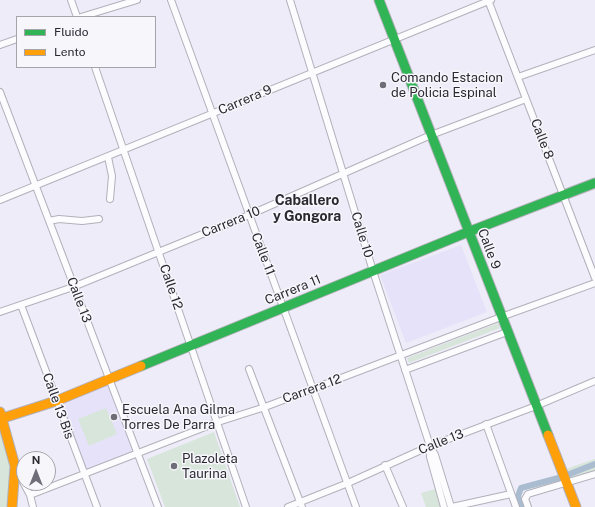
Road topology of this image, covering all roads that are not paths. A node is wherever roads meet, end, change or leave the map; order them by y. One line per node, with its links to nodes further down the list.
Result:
1 (71, 0): 7 (street)
2 (137, 0): 8 (street)
3 (171, 0): 18 (street, Calle 11)
4 (290, 0): 14 (street, Calle 10)
5 (379, 0): 10 (street, Calle 9)
6 (489, 0): 10 (street, Carrera 9); 15 (street, Calle 8)
7 (77, 16)
8 (84, 16)
9 (16, 39): 11 (street)
10 (394, 39): 14 (street, Carrera 9); 19 (street, Calle 9)
11 (0, 45)
12 (595, 50): 15 (street)
13 (95, 68): 20 (street, Calle 12)
14 (313, 72): 18 (street, Carrera 9); 22 (street, Calle 10)
15 (518, 77): 17 (street, Calle 8)
16 (0, 92): 24 (street, Calle 13)
17 (526, 99): 19 (street, Carrera 10); 25 (street, Calle 8)
18 (214, 114): 20 (street, Carrera 9); 28 (street, Calle 11)
19 (431, 135): 22 (street, Carrera 10); 31 (street, Calle 9)
20 (125, 150): 21 (street, Carrera 9); 32 (street, Calle 12)
21 (108, 157): 24 (street, Carrera 9); 26 (street)
22 (343, 174): 28 (street, Carrera 10); 33 (street, Calle 10)
23 (595, 183): 25 (street, Carrera 11)
24 (36, 186): 27 (street, Carrera 9); 30 (street, Calle 13)
25 (563, 195): 31 (street, Carrera 11); 34 (street, Calle 8)
26 (110, 199)
27 (0, 200)
28 (249, 215): 32 (street, Carrera 10); 38 (street, Calle 11)
29 (99, 219): 30 (street)
30 (49, 222): 36 (street, Calle 13)
31 (468, 232): 33 (street, Carrera 11); 40 (street, Calle 9)
32 (158, 251): 36 (street, Carrera 10); 42 (street, Calle 12)
33 (373, 271): 38 (street, Carrera 11); 43 (street, Calle 10)
34 (595, 278)
35 (595, 284): 40 (street, Carrera 12)
36 (73, 287): 37 (street, Carrera 10); 46 (street, Calle 13)
37 (21, 305): 39 (street, Carrera 10); 49 (street, Calle 13 Bis)
38 (284, 307): 42 (street, Carrera 11); 48 (street, Calle 11)
39 (0, 312)
40 (501, 317): 41 (street, Calle 9); 43 (street, Carrera 12)
41 (507, 332): 45 (street); 50 (street, Calle 9)
42 (190, 346): 46 (street, Carrera 11); 53 (street, Calle 12)
43 (400, 357): 45 (street, Calle 10); 48 (street, Carrera 12)
44 (249, 369): 51 (street)
45 (405, 370): 55 (street, Calle 10)
46 (109, 378): 49 (street, Carrera 11); 56 (street, Calle 13)
47 (595, 381): 50 (street, Calle 13)
48 (312, 389): 51 (street, Carrera 12); 63 (street, Calle 11)
49 (56, 401): 52 (street, Carrera 11); 60 (street, Calle 13 Bis)
50 (536, 406): 54 (street, Calle 13); 62 (street, Calle 9)
51 (265, 407): 53 (street, Carrera 12); 66 (street)
52 (1, 416): 58 (street)
53 (218, 422): 56 (street, Carrera 12); 71 (street, Calle 12)
54 (486, 424): 55 (street, Calle 13); 64 (street)
55 (430, 446): 57 (street, Calle 13); 59 (street, Calle 10)
56 (138, 453): 60 (street, Carrera 12); 70 (street, Calle 13)
57 (385, 465): 63 (street, Calle 13); 74 (street)
58 (15, 466): 65 (street); 67 (street)
59 (436, 468): 75 (street, Calle 10); 76 (street, Calle 10)
60 (83, 474): 65 (street, Carrera 12); 69 (street, Calle 13 Bis)
61 (595, 474): 62 (street)
62 (566, 481): 78 (street); 79 (street, Calle 9)
63 (348, 483): 66 (street, Calle 13); 73 (street, Calle 11)
64 (511, 494): 76 (street); 77 (street)
65 (30, 495): 68 (street)
66 (302, 505): 72 (street, Calle 13)
67 (12, 507)
68 (34, 507)
69 (97, 507)
70 (158, 507)
71 (246, 507)
72 (288, 507)
73 (356, 507)
74 (403, 507)
75 (444, 507)
76 (452, 507)
77 (516, 507)
78 (528, 507)
79 (576, 507)

